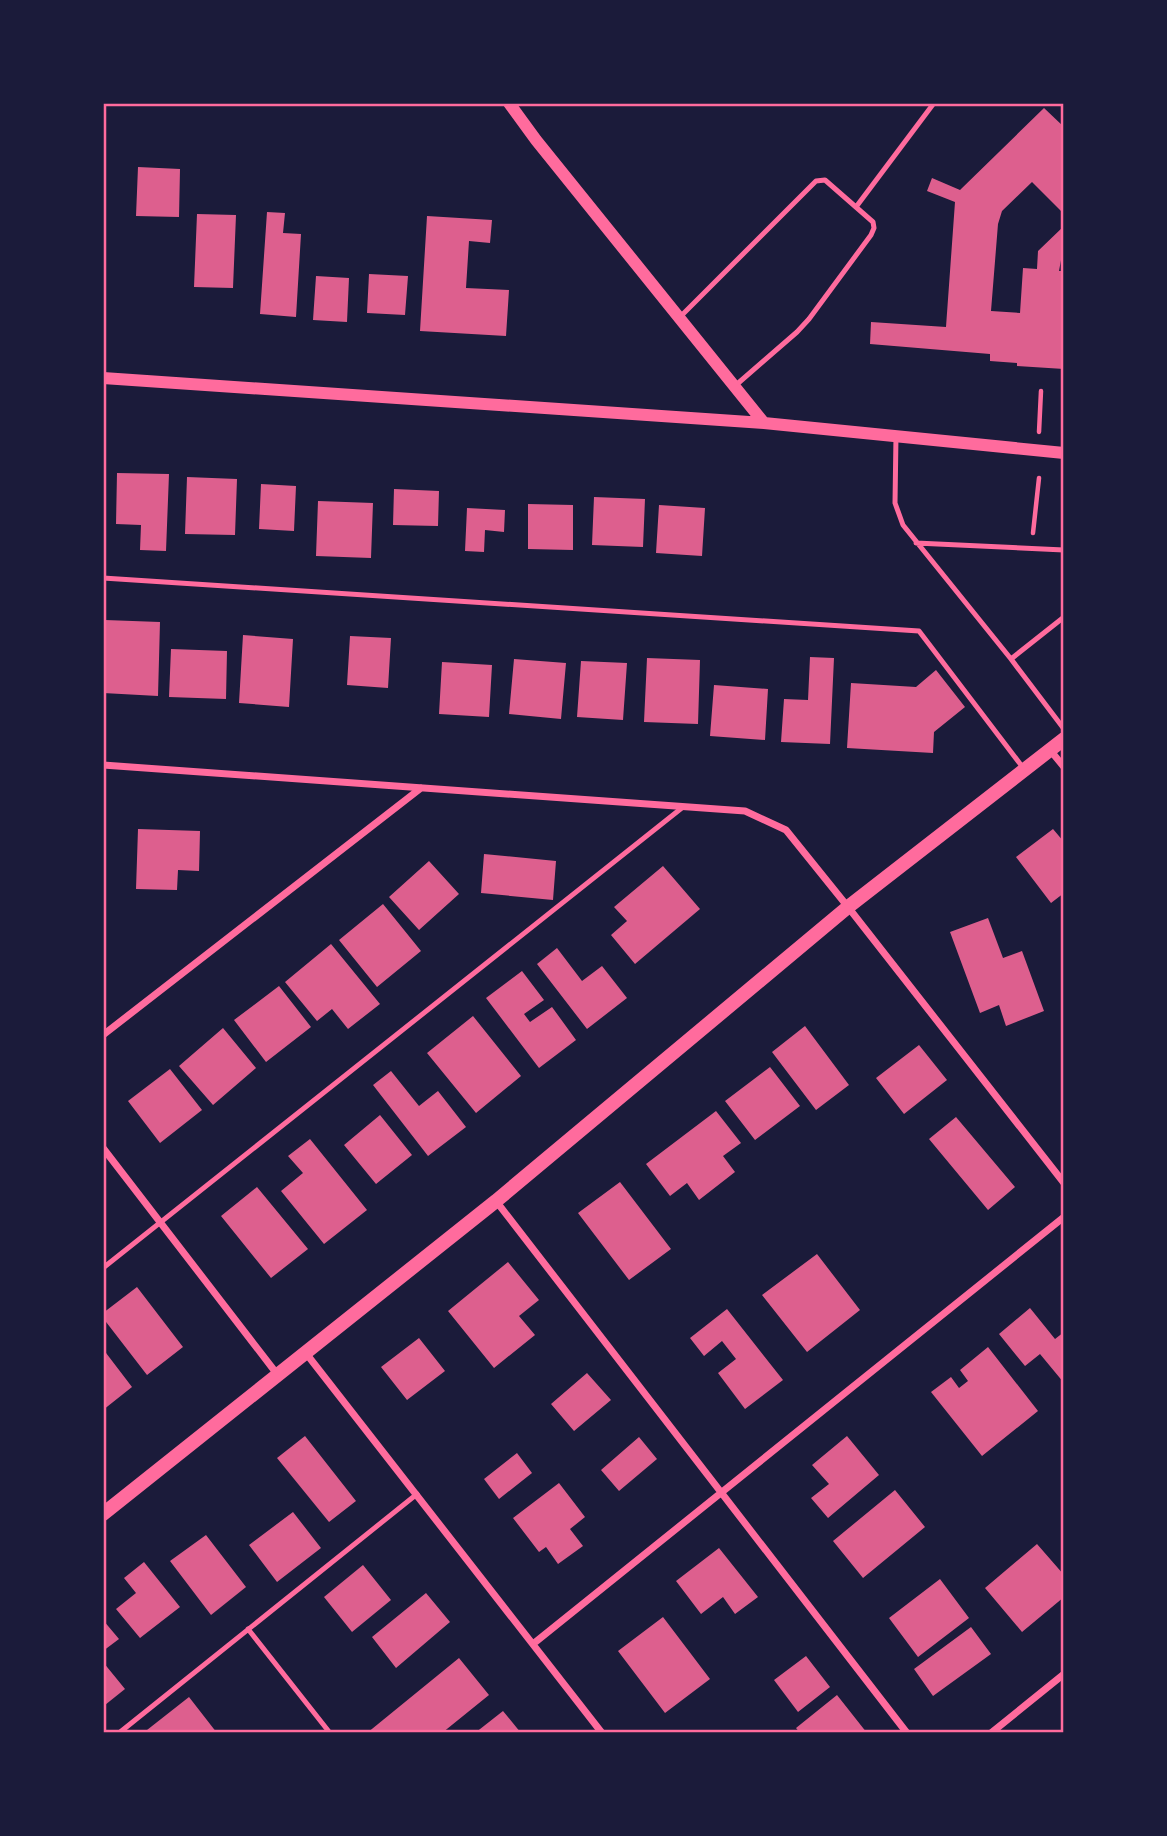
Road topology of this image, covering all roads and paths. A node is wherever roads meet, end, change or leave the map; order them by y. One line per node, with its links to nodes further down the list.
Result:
1 (509, 103): 4 (street)
2 (934, 103): 3 (lane)
3 (856, 207): 4 (lane); 6 (lane)
4 (680, 317): 6 (street)
5 (103, 378): 8 (street)
6 (734, 387): 8 (street)
7 (1041, 391): 9 (path)
8 (764, 422): 10 (street)
9 (1039, 432)
10 (896, 436): 11 (street); 13 (lane)
11 (1064, 453)
12 (1039, 478): 14 (path)
13 (916, 543): 14 (lane); 18 (lane)
14 (1032, 548): 15 (lane)
15 (1064, 550)
16 (103, 578): 24 (lane)
17 (1064, 617): 18 (lane)
18 (1011, 659): 19 (lane)
19 (1064, 729)
20 (1064, 739): 21 (main road)
21 (1050, 750): 23 (street); 24 (main road)
22 (103, 765): 25 (street)
23 (1064, 766)
24 (1025, 770): 27 (main road)
25 (422, 788): 26 (street); 28 (street)
26 (683, 807): 27 (street); 33 (lane)
27 (848, 907): 30 (street); 31 (main road)
28 (103, 1035)
29 (103, 1148): 33 (street)
30 (1064, 1183)
31 (496, 1201): 35 (main road); 37 (street)
32 (1064, 1217): 37 (street)
33 (161, 1222): 34 (lane); 36 (street)
34 (103, 1268)
35 (305, 1352): 36 (main road); 38 (street)
36 (277, 1374): 39 (main road)
37 (722, 1492): 41 (street); 46 (street)
38 (417, 1494): 40 (lane); 41 (street)
39 (103, 1514)
40 (248, 1629): 43 (lane); 44 (lane)
41 (533, 1644): 45 (street)
42 (1064, 1674): 47 (street)
43 (119, 1733)
44 (330, 1733)
45 (602, 1733)
46 (907, 1733)
47 (991, 1733)

